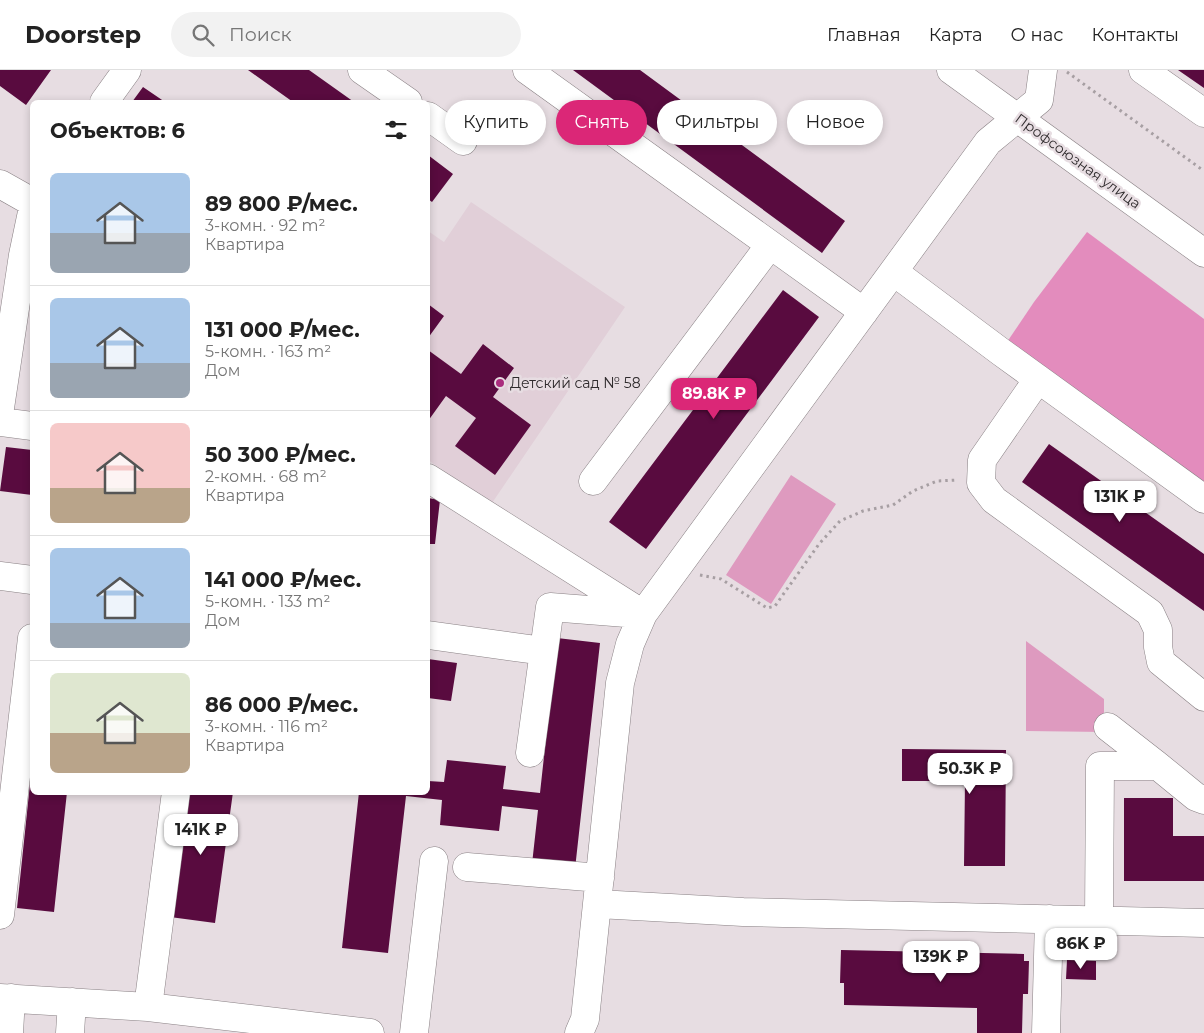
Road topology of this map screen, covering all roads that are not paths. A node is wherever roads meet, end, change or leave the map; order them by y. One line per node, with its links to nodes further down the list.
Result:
1 (126, 70): 7 (main road)
2 (362, 70): 8 (main road)
3 (527, 70): 16 (main road)
4 (951, 70): 11 (main road, Профсоюзная улица)
5 (1043, 70): 11 (main road)
6 (1143, 70): 9 (main road)
7 (105, 100)
8 (405, 100)
9 (1204, 113)
10 (430, 117): 12 (main road)
11 (1018, 118): 17 (main road, Профсоюзная улица); 18 (main road)
12 (445, 129)
13 (0, 184): 14 (main road)
14 (30, 201)
15 (30, 222): 21 (main road)
16 (770, 245): 19 (main road); 25 (main road)
17 (1204, 253)
18 (894, 272): 19 (main road); 20 (main road)
19 (864, 312): 29 (main road)
20 (1038, 380): 26 (main road); 33 (main road)
21 (0, 408)
22 (0, 422): 23 (main road)
23 (30, 426)
24 (430, 479): 29 (main road)
25 (593, 481)
26 (1204, 500)
27 (0, 576): 28 (main road)
28 (30, 580)
29 (643, 614): 31 (main road); 41 (main road)
30 (430, 635): 31 (main road)
31 (544, 651): 35 (main road)
32 (30, 655): 42 (main road)
33 (1204, 697)
34 (1108, 727): 36 (main road)
35 (530, 753)
36 (1158, 766): 38 (main road); 44 (main road)
37 (176, 795): 48 (main road)
38 (1204, 800)
39 (434, 861): 53 (main road)
40 (467, 867): 41 (main road)
41 (599, 891): 43 (main road); 54 (main road)
42 (0, 915)
43 (1049, 920): 44 (main road); 55 (main road)
44 (1099, 920): 45 (main road)
45 (1204, 923)
46 (6, 998): 47 (main road); 50 (main road)
47 (72, 1002): 48 (main road); 51 (main road)
48 (148, 1007): 49 (main road)
49 (315, 1030): 52 (main road)
50 (9, 1033)
51 (70, 1033)
52 (370, 1033)
53 (414, 1033)
54 (580, 1033)
55 (1046, 1033)

